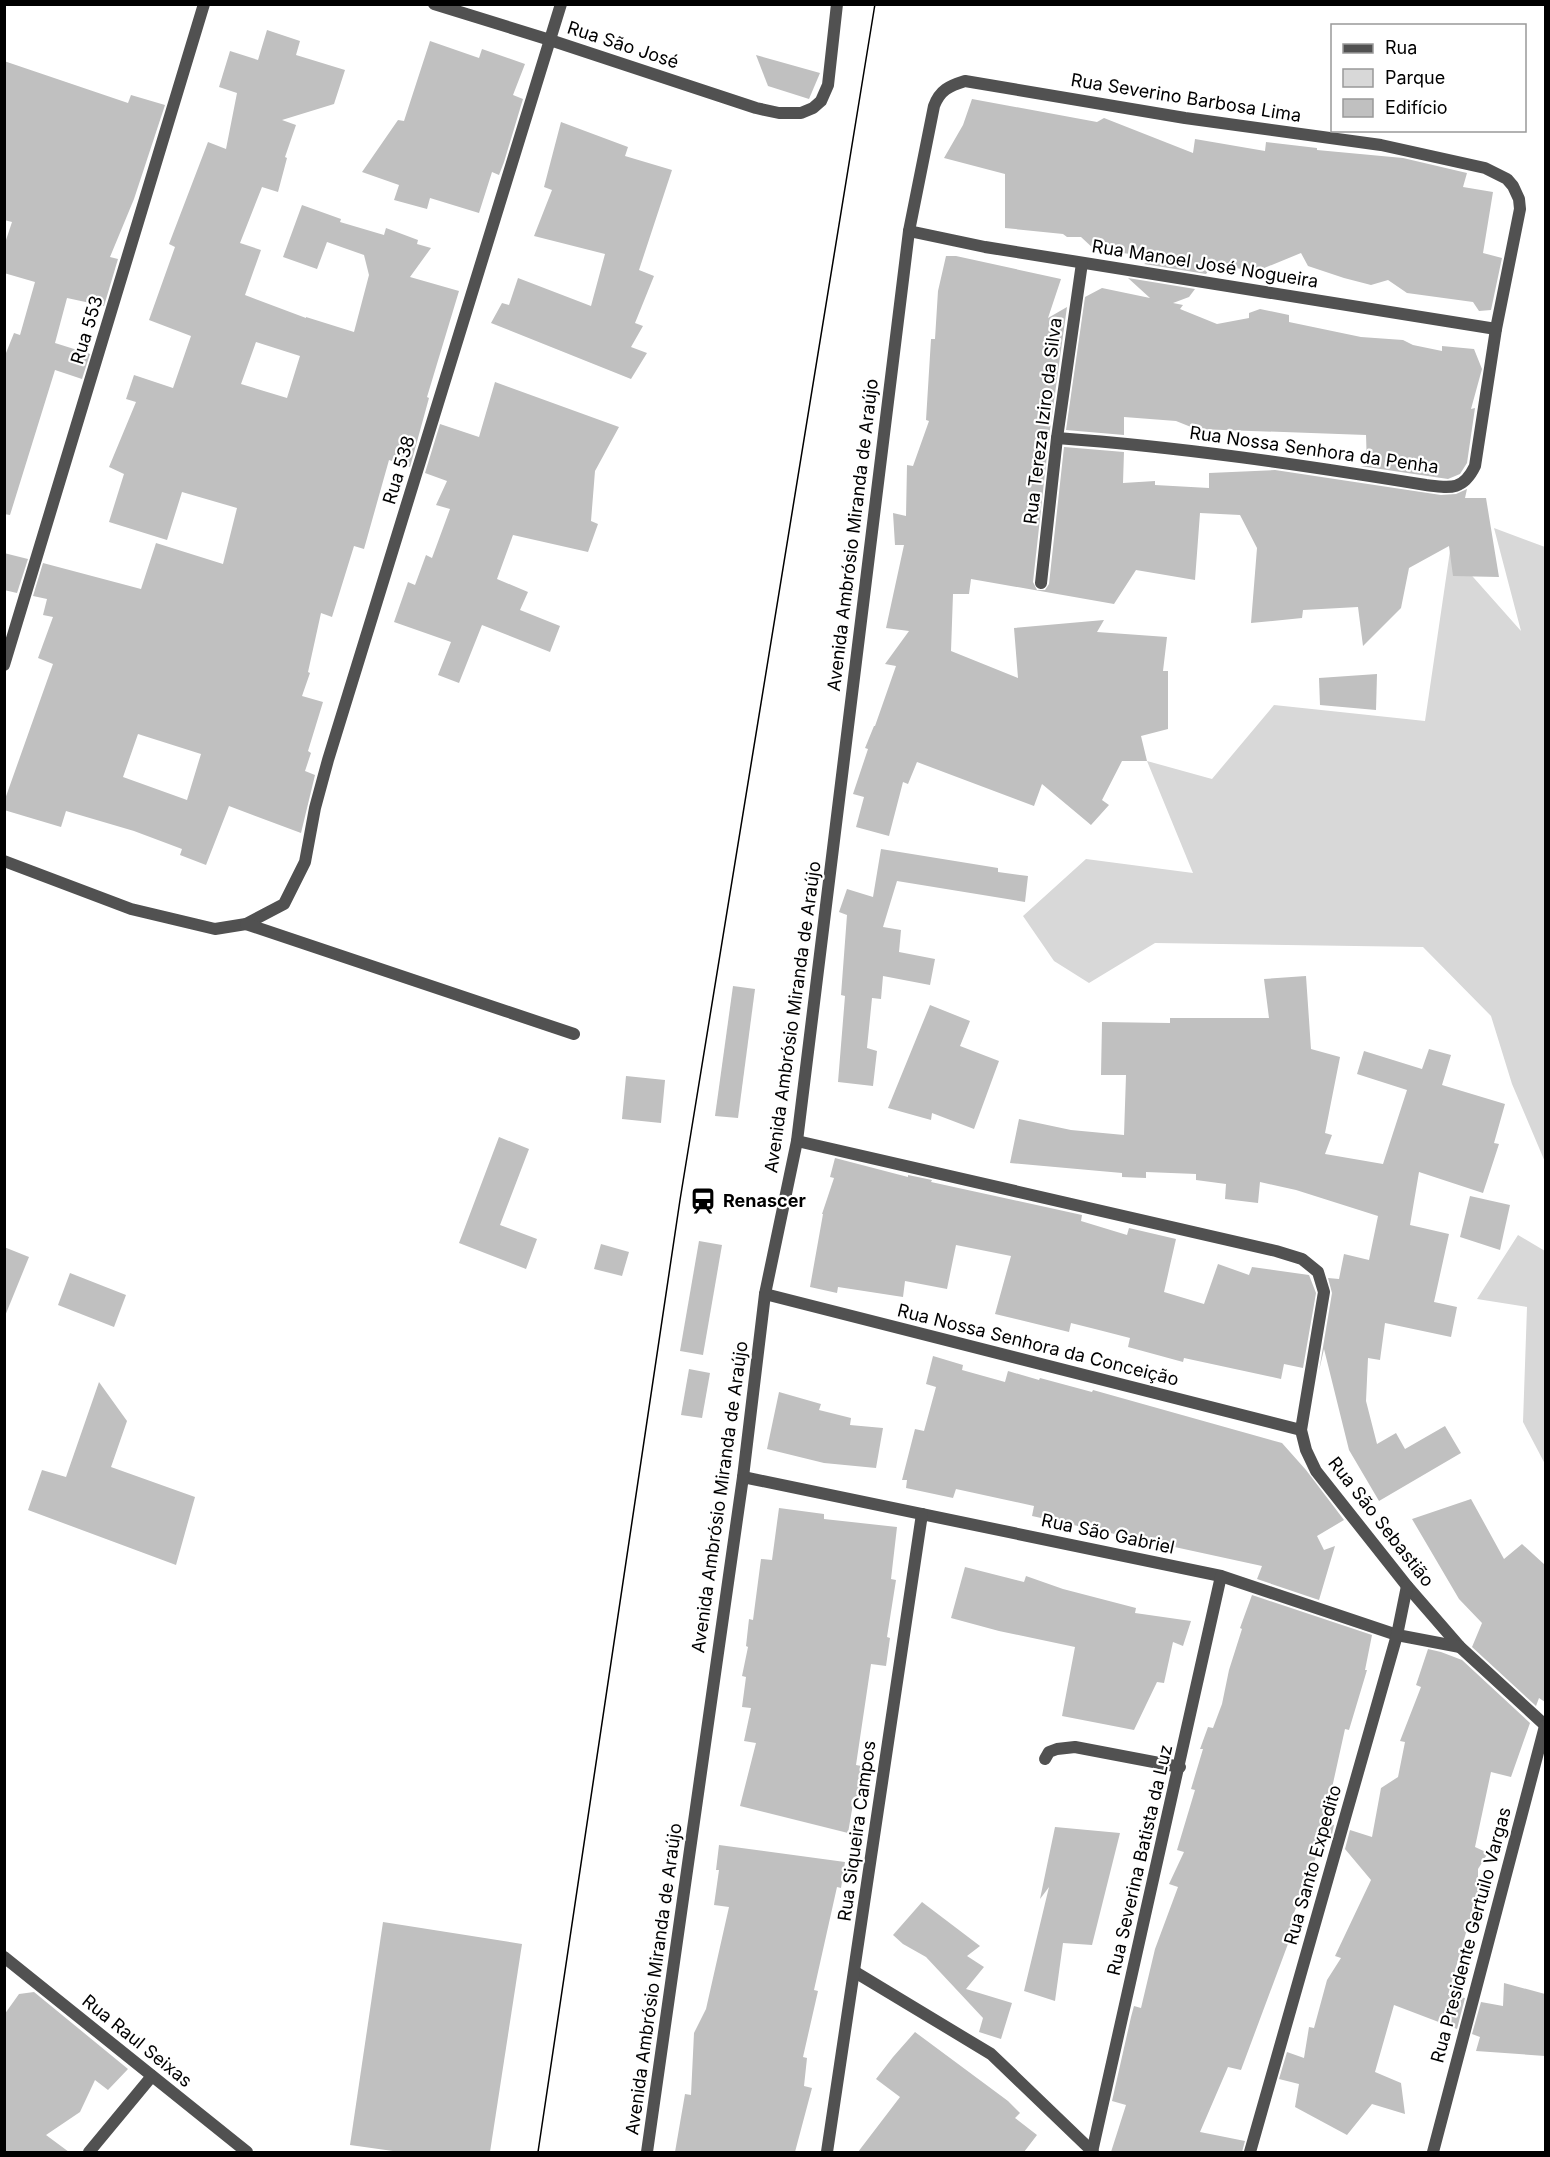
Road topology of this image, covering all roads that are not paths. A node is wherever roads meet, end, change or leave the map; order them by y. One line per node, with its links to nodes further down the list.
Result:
1 (204, 4): 13 (street, Rua 553)
2 (434, 4): 5 (street, Rua São José)
3 (561, 4): 5 (street, Rua 538)
4 (837, 4): 5 (street, Rua São José)
5 (550, 40): 15 (street, Rua 538)
6 (965, 81): 7 (street, Rua Severino Barbosa Lima); 8 (street, Avenida Ambrósio Miranda de Araújo)
7 (1520, 209): 10 (street, Rua Nossa Senhora da Penha)
8 (909, 231): 9 (street, Rua Manoel José Nogueira); 17 (street, Avenida Ambrósio Miranda de Araújo)
9 (1082, 263): 10 (street, Rua Manoel José Nogueira); 11 (street, Rua Tereza Iziro da Silva)
10 (1496, 328): 11 (street, Rua Nossa Senhora da Penha)
11 (1057, 438): 12 (street, Rua Tereza Iziro da Silva)
12 (1041, 583)
13 (4, 665)
14 (4, 861): 15 (street)
15 (246, 924): 16 (street)
16 (574, 1035)
17 (797, 1141): 18 (street, Avenida Ambrósio Miranda de Araújo); 19 (street, Rua São Sebastião)
18 (765, 1294): 19 (street, Rua Nossa Senhora da Conceição); 20 (street, Avenida Ambrósio Miranda de Araújo)
19 (1301, 1430): 23 (street, Rua São Sebastião)
20 (743, 1477): 21 (street, Rua São Gabriel); 34 (street, Avenida Ambrósio Miranda de Araújo)
21 (922, 1514): 22 (street, Rua São Gabriel); 30 (street, Rua Siqueira Campos)
22 (1221, 1576): 24 (street, Rua São Gabriel); 28 (street, Rua Severina Batista da Luz)
23 (1407, 1586): 24 (street, Rua Santo Expedito); 25 (street, Rua São Sebastião)
24 (1396, 1635): 25 (street, Rua São Gabriel); 37 (street, Rua Santo Expedito)
25 (1460, 1647): 26 (street, Rua São Sebastião)
26 (1545, 1726): 38 (street, Rua Presidente Gertuilo Vargas)
27 (1045, 1759): 28 (street)
28 (1180, 1767): 36 (street, Rua Severina Batista da Luz)
29 (4, 1957): 31 (street, Rua Raul Seixas)
30 (855, 1972): 35 (street, Rua Siqueira Campos); 36 (street)
31 (152, 2076): 32 (street); 33 (street, Rua Raul Seixas)
32 (89, 2152)
33 (247, 2152)
34 (647, 2152)
35 (827, 2152)
36 (1092, 2152)
37 (1250, 2152)
38 (1433, 2152)

